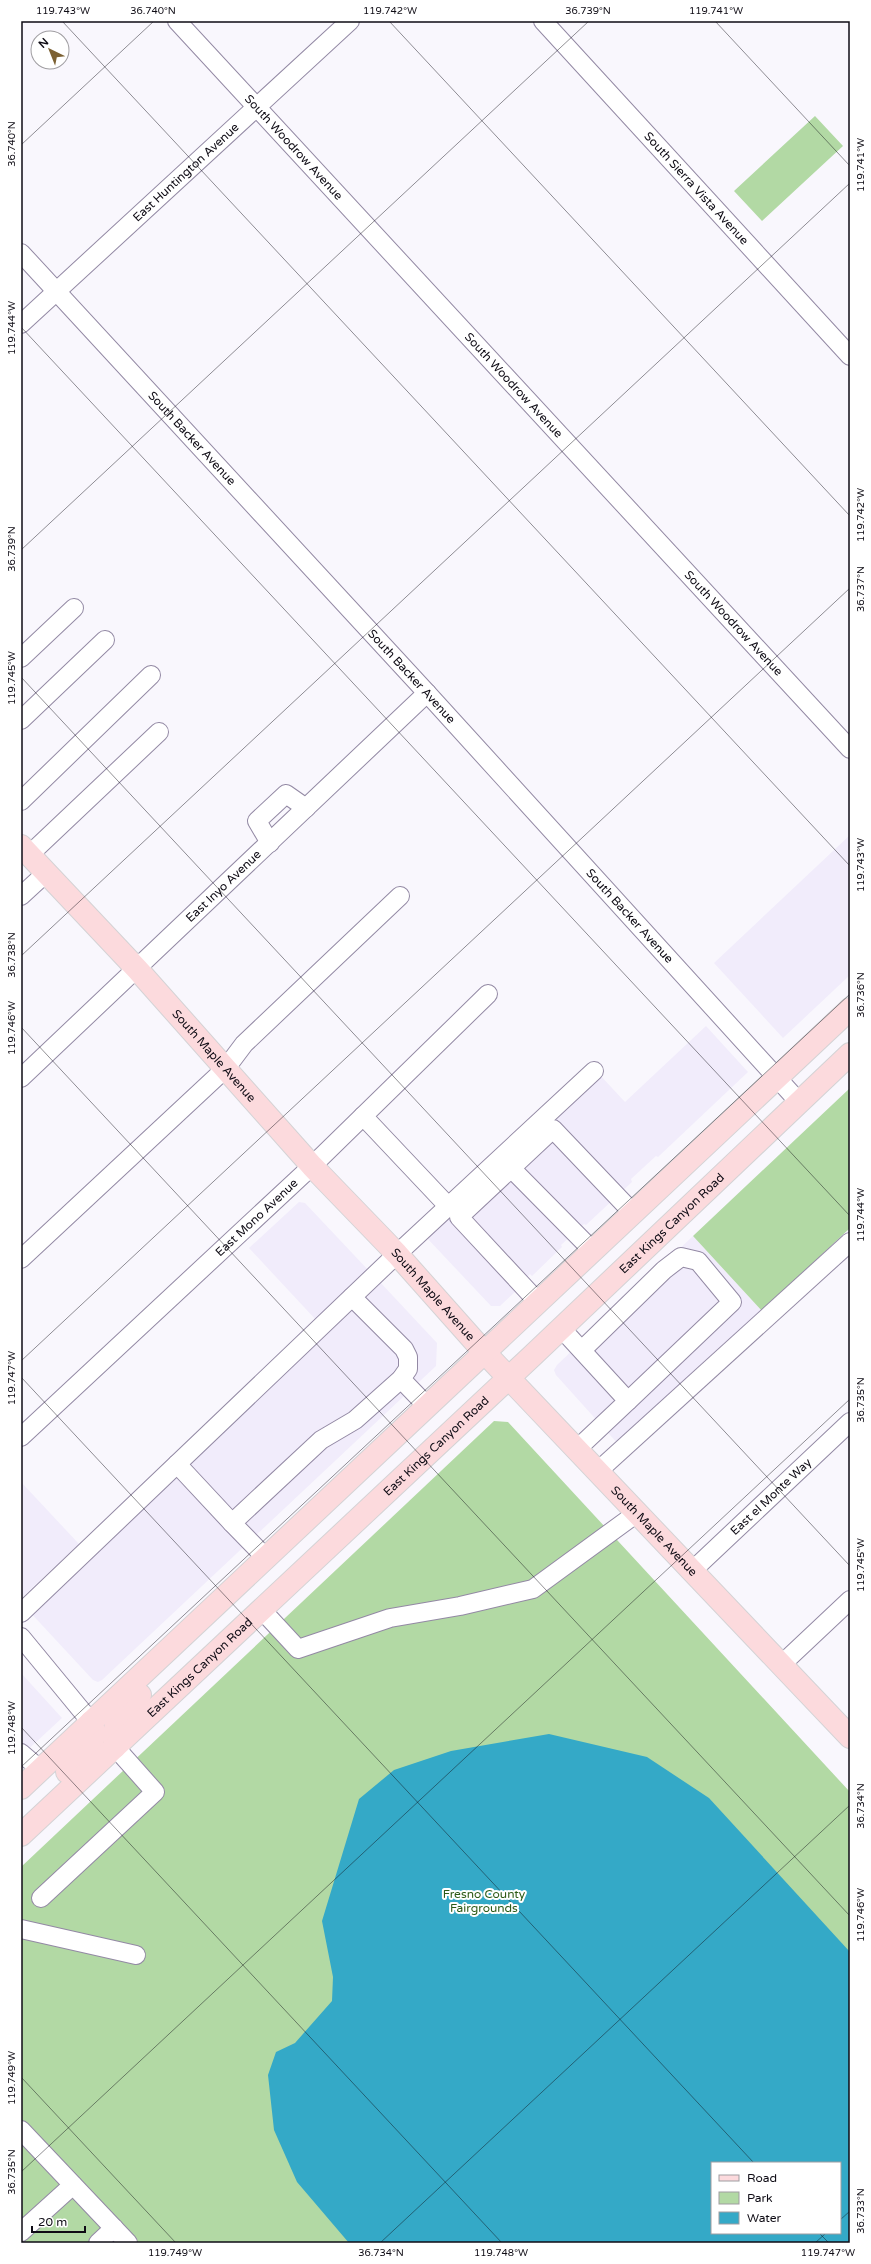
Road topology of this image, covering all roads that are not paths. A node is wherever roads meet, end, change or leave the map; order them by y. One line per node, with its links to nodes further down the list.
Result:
1 (177, 21): 4 (street, South Woodrow Avenue)
2 (350, 21): 4 (street, East Huntington Avenue)
3 (543, 21): 8 (street, South Sierra Vista Avenue)
4 (257, 108): 6 (street, East Huntington Avenue); 16 (street, South Woodrow Avenue)
5 (21, 253): 6 (street, South Backer Avenue)
6 (56, 291): 7 (street, East Huntington Avenue); 13 (street, South Backer Avenue)
7 (21, 324)
8 (850, 356)
9 (74, 608): 11 (street)
10 (105, 640): 14 (street)
11 (21, 658)
12 (151, 675): 17 (street)
13 (427, 693): 18 (street, East Inyo Avenue); 31 (street, South Backer Avenue)
14 (21, 720)
15 (159, 732): 20 (street)
16 (850, 749)
17 (21, 801)
18 (306, 808): 19 (street, East Inyo Avenue); 19 (street)
19 (270, 843): 24 (street, East Inyo Avenue)
20 (25, 850): 21 (main road, South Maple Avenue)
21 (46, 873): 22 (street); 24 (main road, South Maple Avenue)
22 (21, 896)
23 (400, 896): 28 (street)
24 (137, 969): 28 (main road, South Maple Avenue); 30 (street, East Inyo Avenue)
25 (488, 994): 33 (street, East Mono Avenue)
26 (850, 1009): 31 (main road)
27 (850, 1054): 32 (main road, East Kings Canyon Road)
28 (226, 1068): 34 (main road, South Maple Avenue); 41 (street)
29 (594, 1071): 36 (street)
30 (21, 1078)
31 (777, 1078): 32 (street, South Backer Avenue); 37 (main road)
32 (799, 1102): 44 (main road, East Kings Canyon Road)
33 (363, 1116): 34 (street, East Mono Avenue); 36 (street)
34 (312, 1166): 40 (main road, South Maple Avenue); 52 (street, East Mono Avenue)
35 (510, 1167): 36 (street); 37 (street); 39 (street)
36 (454, 1212): 40 (street); 43 (street)
37 (633, 1213): 39 (main road)
38 (850, 1242): 55 (street)
39 (593, 1251): 43 (main road)
40 (397, 1254): 42 (street); 46 (main road, South Maple Avenue)
41 (21, 1259)
42 (352, 1297): 48 (street); 54 (street)
43 (538, 1302): 46 (main road)
44 (561, 1328): 45 (street); 47 (main road, East Kings Canyon Road)
45 (582, 1350): 49 (street); 49 (street)
46 (485, 1353): 47 (main road, South Maple Avenue); 50 (main road)
47 (508, 1378): 53 (main road, South Maple Avenue); 62 (main road, East Kings Canyon Road)
48 (401, 1379): 50 (street); 57 (street)
49 (628, 1401): 53 (street)
50 (428, 1407): 58 (main road)
51 (850, 1422): 59 (street, East el Monte Way)
52 (21, 1437)
53 (576, 1450): 55 (main road, South Maple Avenue)
54 (177, 1464): 57 (street); 63 (street)
55 (597, 1472): 56 (main road, South Maple Avenue)
56 (638, 1513): 59 (main road, South Maple Avenue); 62 (street)
57 (232, 1523): 58 (street)
58 (266, 1558): 60 (main road)
59 (693, 1570): 65 (main road, South Maple Avenue)
60 (237, 1586): 66 (main road); 68 (main road)
61 (850, 1600): 65 (street)
62 (261, 1609): 68 (main road, East Kings Canyon Road)
63 (21, 1613)
64 (24, 1648): 66 (street)
65 (782, 1664): 67 (main road, South Maple Avenue)
66 (91, 1722): 70 (main road); 72 (main road)
67 (850, 1737)
68 (115, 1747): 73 (main road, East Kings Canyon Road); 74 (street)
69 (21, 1753): 70 (street)
70 (41, 1770): 71 (main road)
71 (21, 1788)
72 (21, 1816)
73 (21, 1835)
74 (41, 1898)
75 (21, 1928): 76 (street)
76 (136, 1955)
77 (21, 2130): 78 (street)
78 (73, 2185): 79 (street); 80 (street)
79 (114, 2228): 81 (street); 82 (street)
80 (21, 2232)
81 (98, 2243)
82 (128, 2243)

